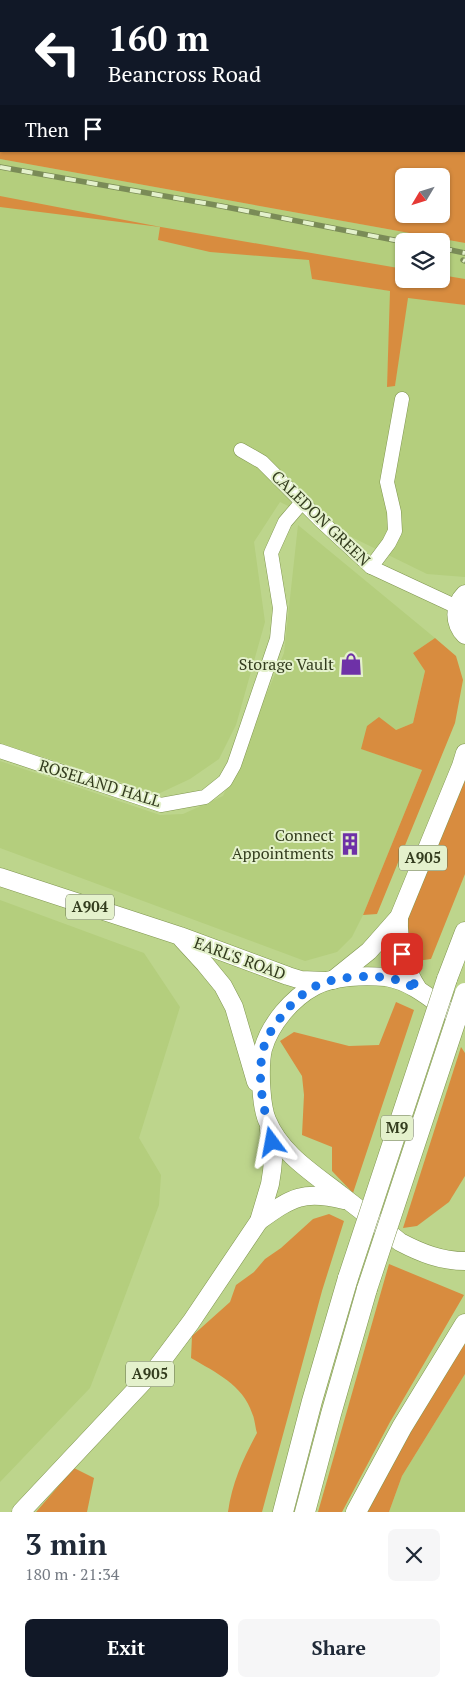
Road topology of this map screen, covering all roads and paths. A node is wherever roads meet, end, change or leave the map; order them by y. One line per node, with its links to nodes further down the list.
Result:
1 (402, 399): 4 (street)
2 (242, 450): 3 (street, CALEDON GREEN)
3 (302, 501): 4 (street, CALEDON GREEN); 7 (street, ROSELAND HALL)
4 (370, 568): 5 (street, CALEDON GREEN)
5 (461, 600): 6 (main road)
6 (465, 635)
7 (0, 751)
8 (465, 753): 10 (main road, A905)
9 (0, 877): 12 (main road, EARL'S ROAD / A904)
10 (399, 917): 13 (main road, A905); 14 (main road, A905)
11 (465, 932): 23 (highway, M9, bridge)
12 (180, 936): 13 (main road, EARL'S ROAD); 17 (main road, EARL'S ROAD)
13 (331, 981): 14 (main road); 17 (main road)
14 (418, 990): 16 (main road)
15 (465, 993): 24 (highway, M9, bridge)
16 (465, 1022)
17 (265, 1114): 18 (main road); 19 (main road, A905)
18 (351, 1202): 19 (main road, A905); 20 (main road)
19 (260, 1221): 22 (main road, A905)
20 (465, 1261)
21 (465, 1324): 25 (highway)
22 (21, 1512)
23 (283, 1512)
24 (305, 1512)
25 (356, 1512)

